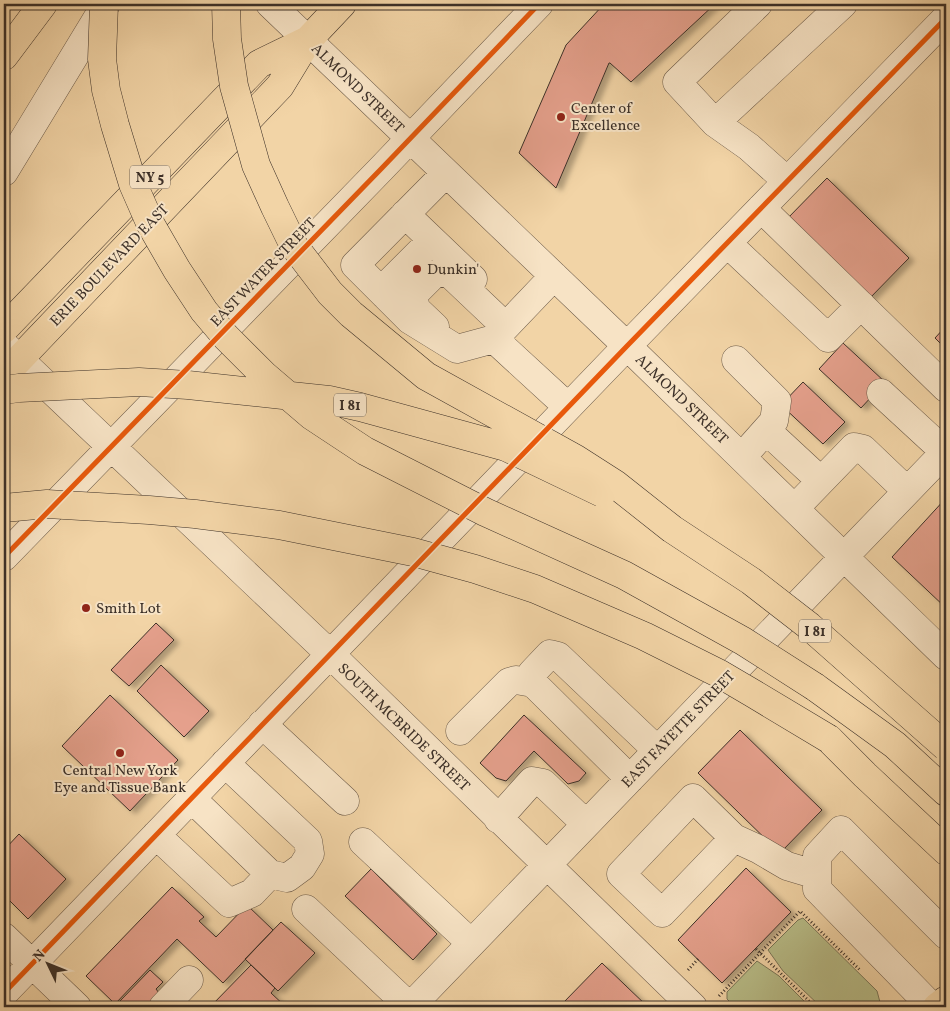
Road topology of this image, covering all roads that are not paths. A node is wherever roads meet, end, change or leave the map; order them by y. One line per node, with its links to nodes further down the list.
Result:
1 (43, 4): 11 (main road)
2 (105, 4): 14 (street); 55 (main road, bridge)
3 (226, 4): 42 (main road, bridge)
4 (270, 4): 10 (street, ALMOND STREET)
5 (342, 4): 10 (main road, ERIE BOULEVARD EAST / NY 5)
6 (539, 4): 13 (street, EAST WATER STREET)
7 (758, 4): 12 (street)
8 (843, 4): 12 (street)
9 (946, 18): 16 (street)
10 (308, 40): 13 (street, ALMOND STREET); 25 (main road, ERIE BOULEVARD EAST / NY 5); 28 (main road, ERIE BOULEVARD EAST / NY 5)
11 (4, 56)
12 (715, 123): 16 (street)
13 (410, 138): 15 (street, ALMOND STREET); 35 (street, EAST WATER STREET)
14 (4, 172)
15 (446, 173): 18 (street); 21 (street, ALMOND STREET)
16 (788, 181): 17 (street)
17 (761, 208): 20 (street); 23 (street)
18 (405, 214): 19 (street); 22 (street)
19 (432, 240): 22 (street); 24 (street)
20 (727, 243): 23 (street); 26 (street)
21 (554, 276): 24 (street); 26 (street, ALMOND STREET)
22 (385, 295): 27 (street)
23 (862, 305): 30 (street)
24 (504, 328): 27 (street); 27 (street); 33 (street)
25 (4, 329)
26 (628, 346): 33 (street); 37 (street, ALMOND STREET)
27 (457, 349)
28 (9, 360): 35 (street, SOUTH MCBRIDE STREET)
29 (736, 360): 34 (street)
30 (946, 388)
31 (4, 390): 42 (main road, I 81, bridge)
32 (880, 392): 36 (street)
33 (568, 407): 45 (street)
34 (766, 430): 37 (street); 38 (street)
35 (111, 447): 44 (street, EAST WATER STREET); 45 (street, SOUTH MCBRIDE STREET)
36 (946, 452): 39 (street, EAST FAYETTE STREET)
37 (742, 457): 41 (street, ALMOND STREET)
38 (821, 481): 39 (street); 41 (street)
39 (907, 491): 43 (street, EAST FAYETTE STREET)
40 (4, 508): 50 (main road, bridge)
41 (795, 508): 43 (street, ALMOND STREET)
42 (672, 529): 51 (main road, I 81, bridge)
43 (844, 556): 46 (street, ALMOND STREET); 52 (street, EAST FAYETTE STREET)
44 (4, 557)
45 (330, 654): 48 (street); 58 (street, SOUTH MCBRIDE STREET)
46 (946, 656)
47 (533, 683): 49 (street); 52 (street); 54 (street)
48 (262, 724): 53 (street); 57 (street)
49 (460, 731)
50 (829, 739): 60 (main road); 64 (main road)
51 (946, 747)
52 (658, 750): 54 (street, EAST FAYETTE STREET)
53 (225, 763): 56 (street); 66 (street)
54 (630, 779): 59 (street, EAST FAYETTE STREET)
55 (946, 792)
56 (191, 798): 61 (street); 66 (street)
57 (345, 801)
58 (498, 819): 59 (street); 65 (street, SOUTH MCBRIDE STREET)
59 (586, 824): 65 (street, EAST FAYETTE STREET)
60 (946, 826)
61 (156, 835): 66 (street); 72 (street)
62 (734, 838): 67 (street)
63 (362, 842): 71 (street)
64 (946, 851)
65 (546, 866): 71 (street, EAST FAYETTE STREET); 79 (street, SOUTH MCBRIDE STREET)
66 (270, 874)
67 (817, 875): 69 (street); 80 (street)
68 (306, 909): 78 (street)
69 (946, 934)
70 (4, 937): 72 (street)
71 (471, 944): 78 (street, EAST FAYETTE STREET)
72 (32, 964): 74 (street); 76 (street)
73 (189, 980): 77 (street)
74 (4, 993)
75 (946, 1000): 81 (main road)
76 (77, 1007)
77 (163, 1007)
78 (410, 1007)
79 (693, 1007)
80 (932, 1007)
81 (937, 1007)

